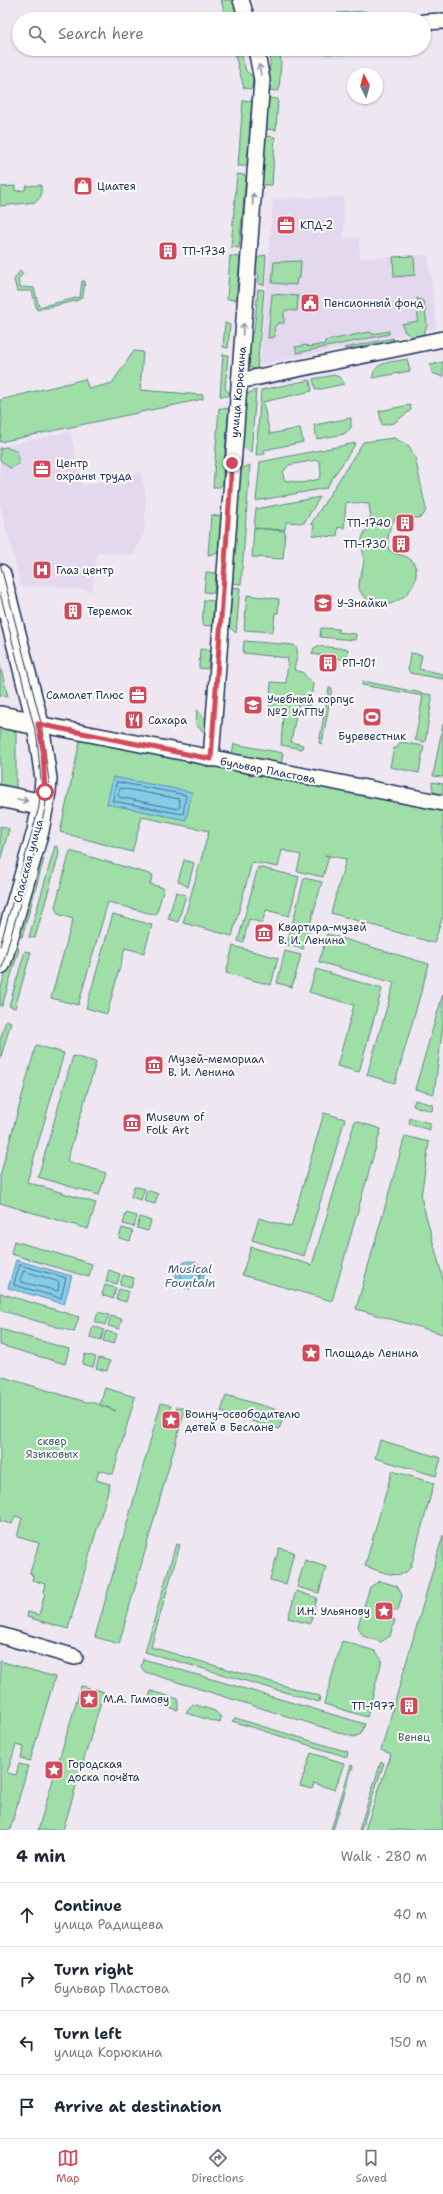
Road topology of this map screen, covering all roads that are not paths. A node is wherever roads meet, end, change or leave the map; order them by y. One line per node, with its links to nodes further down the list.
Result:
1 (241, 0): 2 (street)
2 (245, 12)
3 (443, 21): 4 (street)
4 (431, 22)
5 (257, 56): 7 (street, улица Корюкина, one-way to 5)
6 (443, 339): 7 (street)
7 (239, 381): 11 (street, улица Корюкина)
8 (0, 575): 10 (street, Спасская улица)
9 (0, 717): 10 (street, бульвар Пластова)
10 (38, 724): 11 (street, бульвар Пластова); 14 (street, Спасская улица)
11 (211, 759): 13 (street, бульвар Пластова)
12 (0, 796): 14 (street, one-way to 14)
13 (443, 803)
14 (43, 805): 15 (street, Спасская улица)
15 (0, 963)
16 (0, 1635): 17 (street)
17 (75, 1657)

